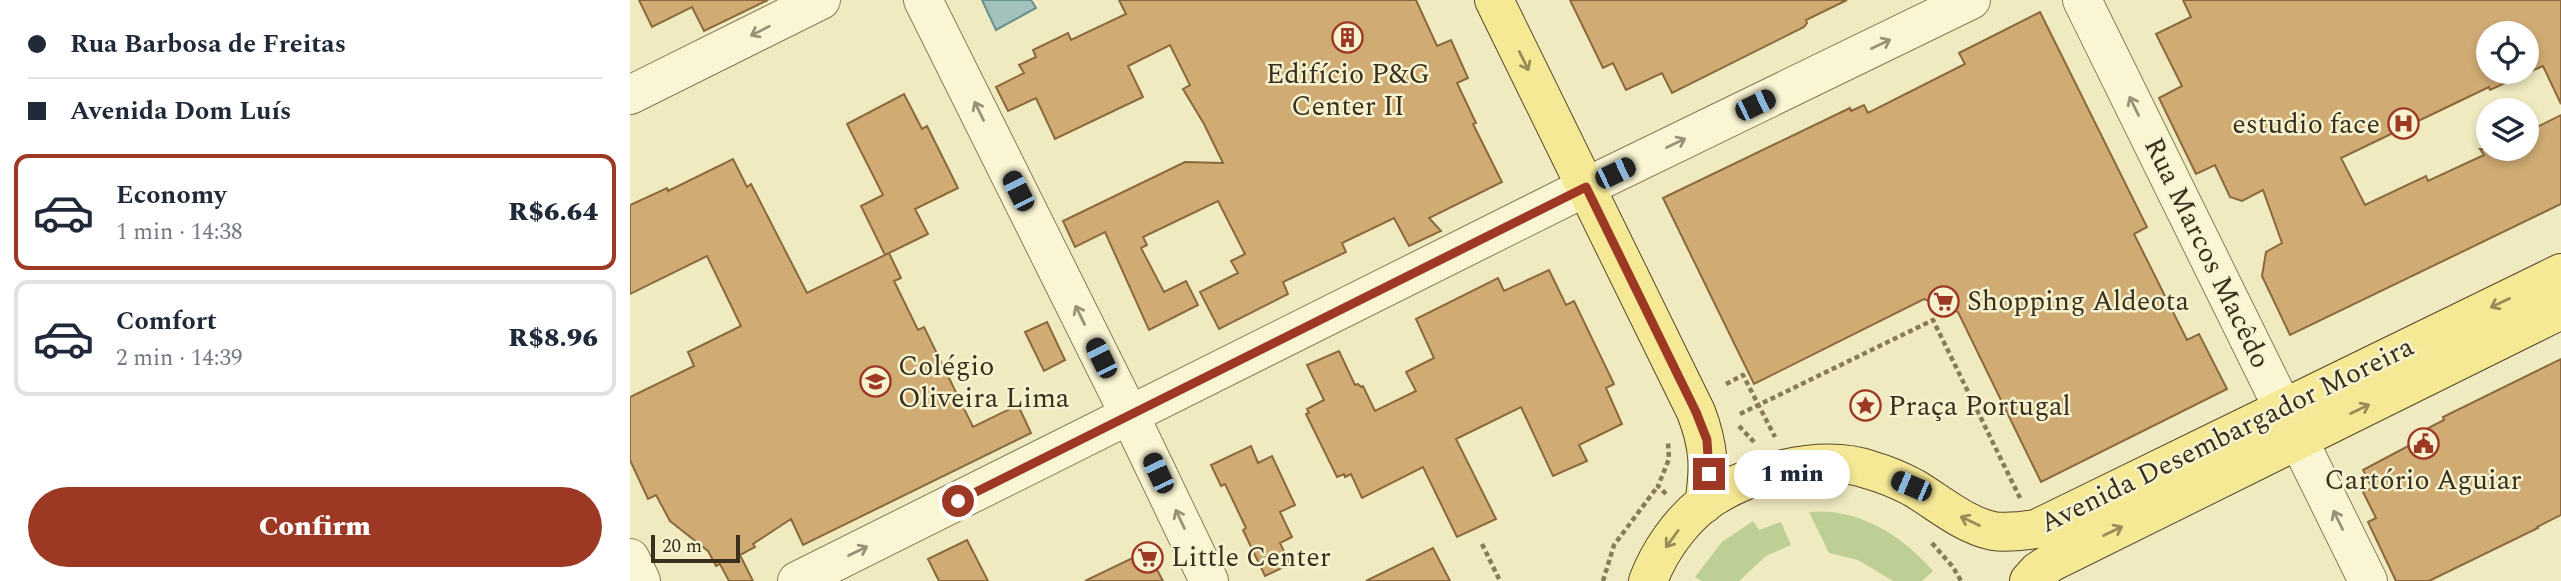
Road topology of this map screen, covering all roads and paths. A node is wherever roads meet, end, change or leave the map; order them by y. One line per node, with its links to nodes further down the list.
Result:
1 (821, 0): 6 (street, one-way to 6)
2 (923, 0): 12 (street, one-way to 2)
3 (1494, 0): 7 (main road, one-way to 7)
4 (1971, 0): 7 (street, one-way to 4)
5 (2082, 0): 14 (street, Rua Marcos Macêdo, one-way to 5)
6 (630, 96)
7 (1586, 187): 12 (street); 19 (main road)
8 (2561, 273): 14 (main road, Avenida Desembargador Moreira, one-way to 14)
9 (2561, 310): 14 (main road, Avenida Desembargador Moreira, one-way to 9)
10 (1726, 384): 11 (path)
11 (1758, 405): 13 (path); 15 (path); 20 (path)
12 (1129, 414): 25 (street, one-way to 12); 26 (street, one-way to 12)
13 (1740, 414)
14 (2291, 424): 19 (main road, Avenida Desembargador Moreira, one-way to 19); 31 (main road, Avenida Desembargador Moreira, one-way to 14); 32 (street, Rua Marcos Macêdo, one-way to 14)
15 (1778, 444)
16 (1669, 459): 17 (path)
17 (1658, 486): 18 (path); 28 (path)
18 (1667, 495)
19 (1704, 504): 29 (main road, Avenida Desembargador Moreira, one-way to 29)
20 (2025, 509)
21 (1932, 542): 30 (path)
22 (1482, 544): 27 (path)
23 (630, 558): 24 (street)
24 (641, 581)
25 (797, 581)
26 (1209, 581)
27 (1500, 581)
28 (1603, 581)
29 (1648, 581)
30 (1961, 581)
31 (2029, 581)
32 (2368, 581)

